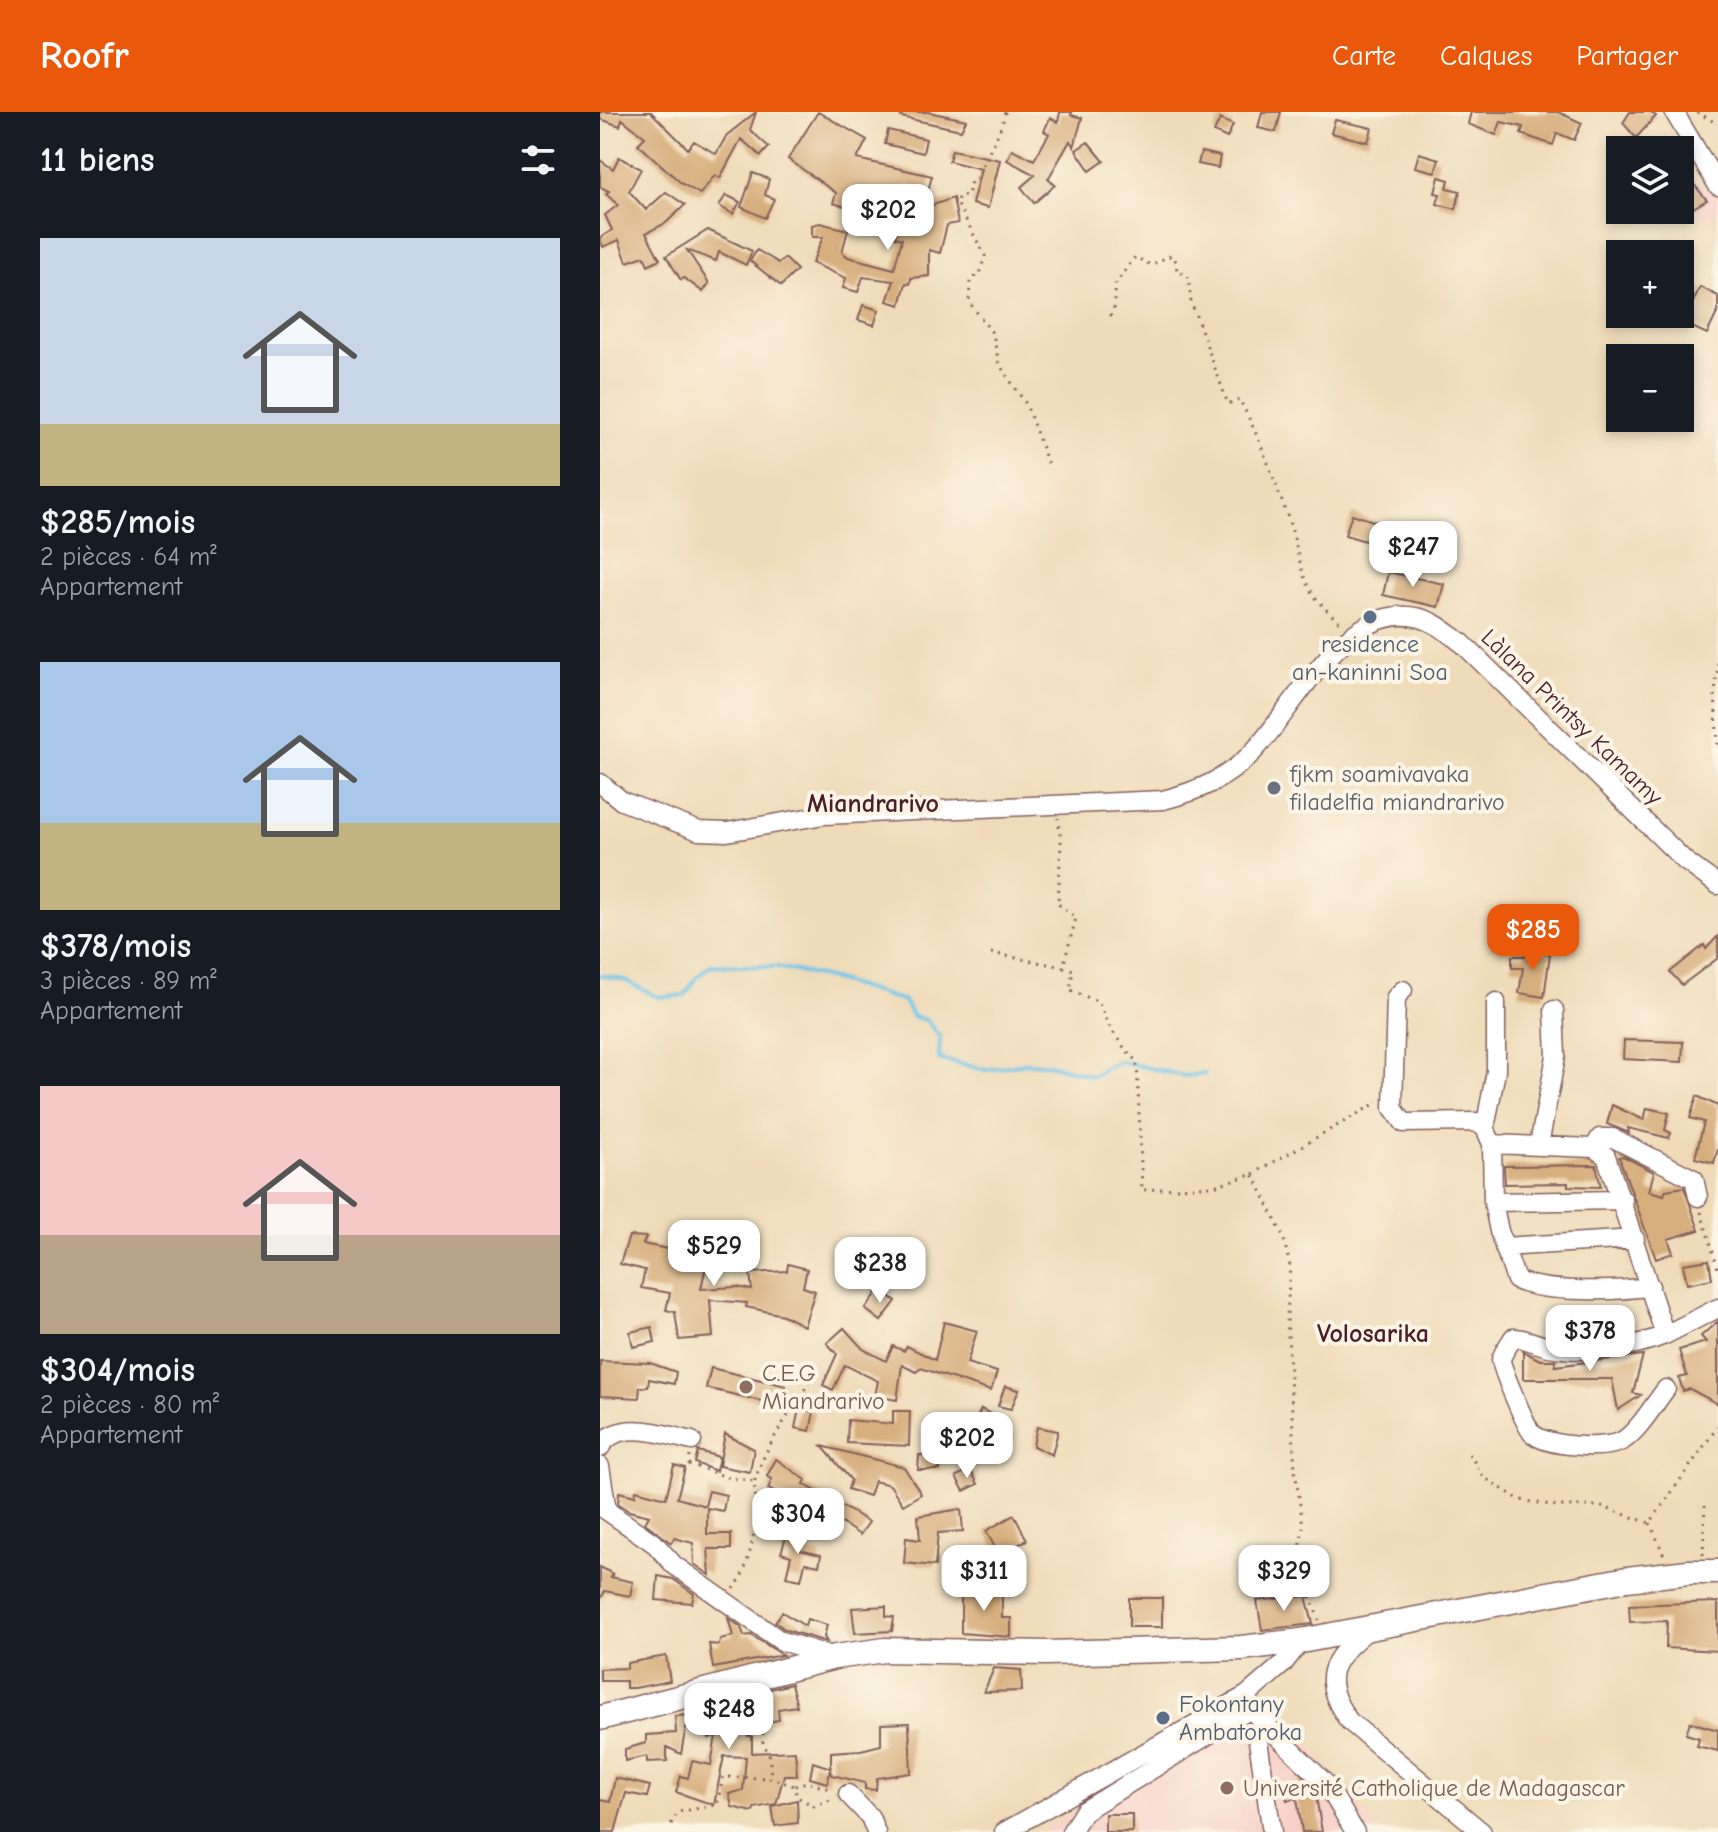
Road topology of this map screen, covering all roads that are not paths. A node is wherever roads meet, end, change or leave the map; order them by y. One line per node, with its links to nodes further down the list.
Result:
1 (1674, 112): 2 (street)
2 (1718, 186)
3 (600, 783): 4 (street, Làlana Printsy Kamamy)
4 (1718, 885)
5 (1403, 990): 8 (street)
6 (1496, 1002): 8 (street)
7 (1554, 1010): 9 (street)
8 (1488, 1136): 9 (street); 13 (street)
9 (1539, 1145): 10 (street)
10 (1594, 1148): 11 (street); 12 (street)
11 (1698, 1197)
12 (1623, 1200): 13 (street); 14 (street)
13 (1493, 1202): 15 (street)
14 (1635, 1239): 15 (street); 16 (street)
15 (1504, 1247): 16 (street)
16 (1650, 1286): 18 (street)
17 (1718, 1308): 18 (street)
18 (1665, 1335): 19 (street)
19 (1666, 1389)
20 (692, 1441): 21 (street)
21 (600, 1448)
22 (600, 1466): 23 (street)
23 (604, 1508): 27 (street)
24 (1710, 1572): 25 (main road)
25 (1372, 1627): 26 (main road); 37 (street)
26 (1312, 1638): 27 (main road); 28 (street)
27 (835, 1657): 29 (main road)
28 (1249, 1702): 30 (street); 33 (street); 34 (street)
29 (600, 1718)
30 (1267, 1722): 35 (street); 36 (street)
31 (848, 1794): 32 (street)
32 (876, 1832)
33 (1004, 1832)
34 (1071, 1832)
35 (1272, 1832)
36 (1355, 1832)
37 (1482, 1832)

